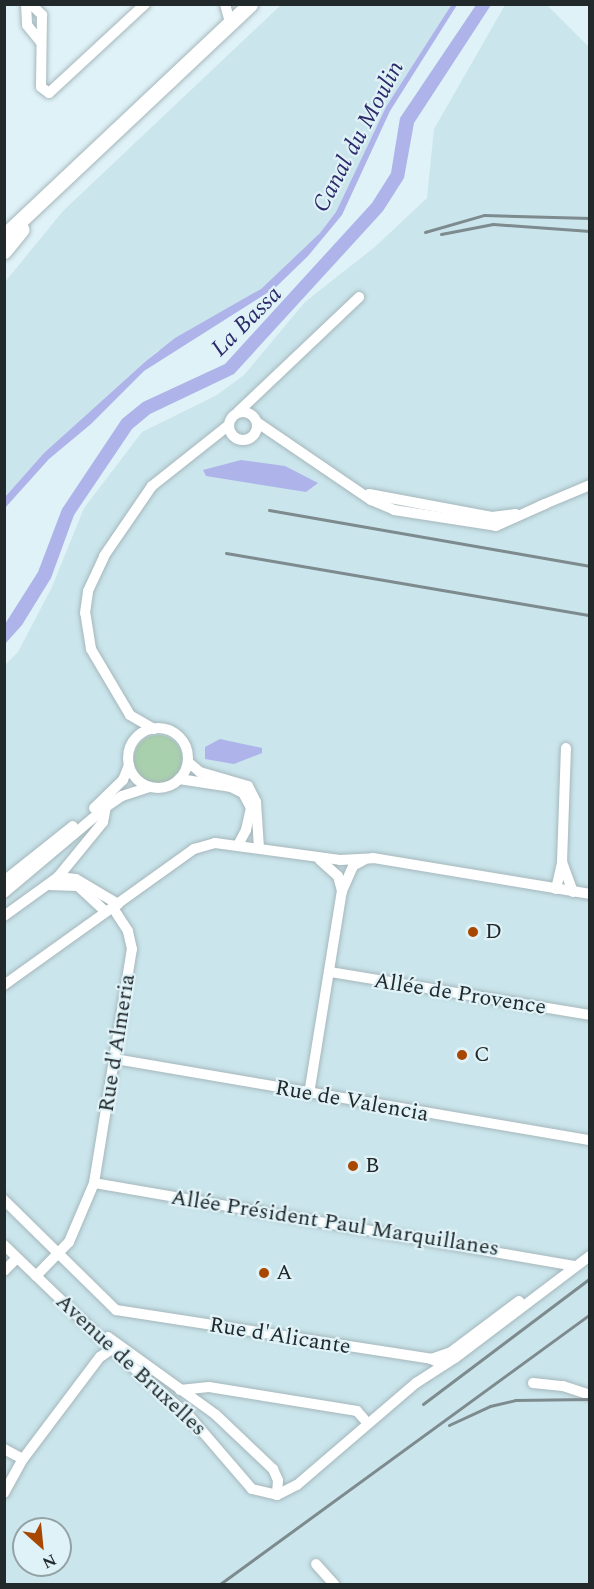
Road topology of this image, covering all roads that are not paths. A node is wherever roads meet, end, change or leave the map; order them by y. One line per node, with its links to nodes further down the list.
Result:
1 (26, 4): 8 (street)
2 (31, 4): 8 (street)
3 (145, 4): 8 (street)
4 (225, 4): 7 (street)
5 (250, 4): 7 (main road)
6 (261, 4): 9 (main road)
7 (231, 23): 9 (main road)
8 (40, 41)
9 (190, 62): 10 (main road)
10 (59, 186): 11 (main road); 12 (main road)
11 (4, 236)
12 (4, 251)
13 (359, 297): 14 (street)
14 (263, 386): 15 (street); 16 (street)
15 (238, 412): 16 (street); 17 (street)
16 (257, 421): 19 (street); 21 (street)
17 (229, 425): 18 (street); 20 (street)
18 (236, 438): 19 (street); 20 (street)
19 (250, 439): 21 (street)
20 (207, 444): 23 (street)
21 (285, 445): 22 (street)
22 (590, 485)
23 (130, 715): 24 (street); 25 (street)
24 (154, 729): 25 (street); 27 (street)
25 (132, 743): 28 (street)
26 (566, 748): 36 (street)
27 (188, 762): 29 (street); 33 (street)
28 (129, 765): 30 (street); 38 (street)
29 (179, 779): 30 (street); 32 (street)
30 (150, 787): 31 (street)
31 (106, 807): 37 (street); 43 (street)
32 (238, 845): 33 (street); 45 (street)
33 (259, 848): 34 (street)
34 (317, 858): 35 (street); 41 (street)
35 (372, 858): 40 (street); 41 (street)
36 (562, 862): 40 (street); 42 (street)
37 (58, 878): 39 (street); 45 (street)
38 (4, 881)
39 (49, 885): 45 (street); 46 (street)
40 (556, 889): 42 (street)
41 (342, 891): 47 (street)
42 (573, 892): 44 (street)
43 (4, 893)
44 (590, 894)
45 (112, 908): 48 (street); 50 (street, Rue d'Almeria)
46 (4, 916)
47 (330, 972): 49 (street, Allée de Provence); 51 (street)
48 (4, 985)
49 (590, 1015)
50 (114, 1065): 51 (street, Rue de Valencia); 53 (street, Rue d'Almeria)
51 (309, 1094): 52 (street, Rue de Valencia)
52 (590, 1140)
53 (94, 1183): 56 (street, Rue d'Almeria); 59 (street, Allée Président Paul Marquillanes)
54 (4, 1200): 56 (street)
55 (4, 1245): 58 (street, Avenue de Bruxelles)
56 (59, 1255): 61 (street, Rue d'Almeria); 65 (street, Rue d'Alicante)
57 (590, 1256): 59 (street)
58 (17, 1258): 60 (street); 61 (street, Avenue de Bruxelles)
59 (575, 1266): 64 (street); 65 (street)
60 (4, 1271)
61 (36, 1276): 62 (street, Avenue de Bruxelles)
62 (84, 1319): 63 (street, Avenue de Bruxelles); 68 (street)
63 (112, 1348): 72 (street); 74 (street, Avenue de Bruxelles)
64 (456, 1358): 66 (street); 74 (street)
65 (431, 1359): 66 (street, Rue d'Alicante)
66 (444, 1365): 70 (street); 74 (street)
67 (533, 1383): 69 (street)
68 (180, 1390): 70 (street); 74 (street)
69 (590, 1395)
70 (364, 1419): 74 (street)
71 (4, 1449): 72 (street)
72 (23, 1459): 73 (street)
73 (4, 1493)
74 (277, 1495)
75 (316, 1564): 76 (street)
76 (334, 1584)

